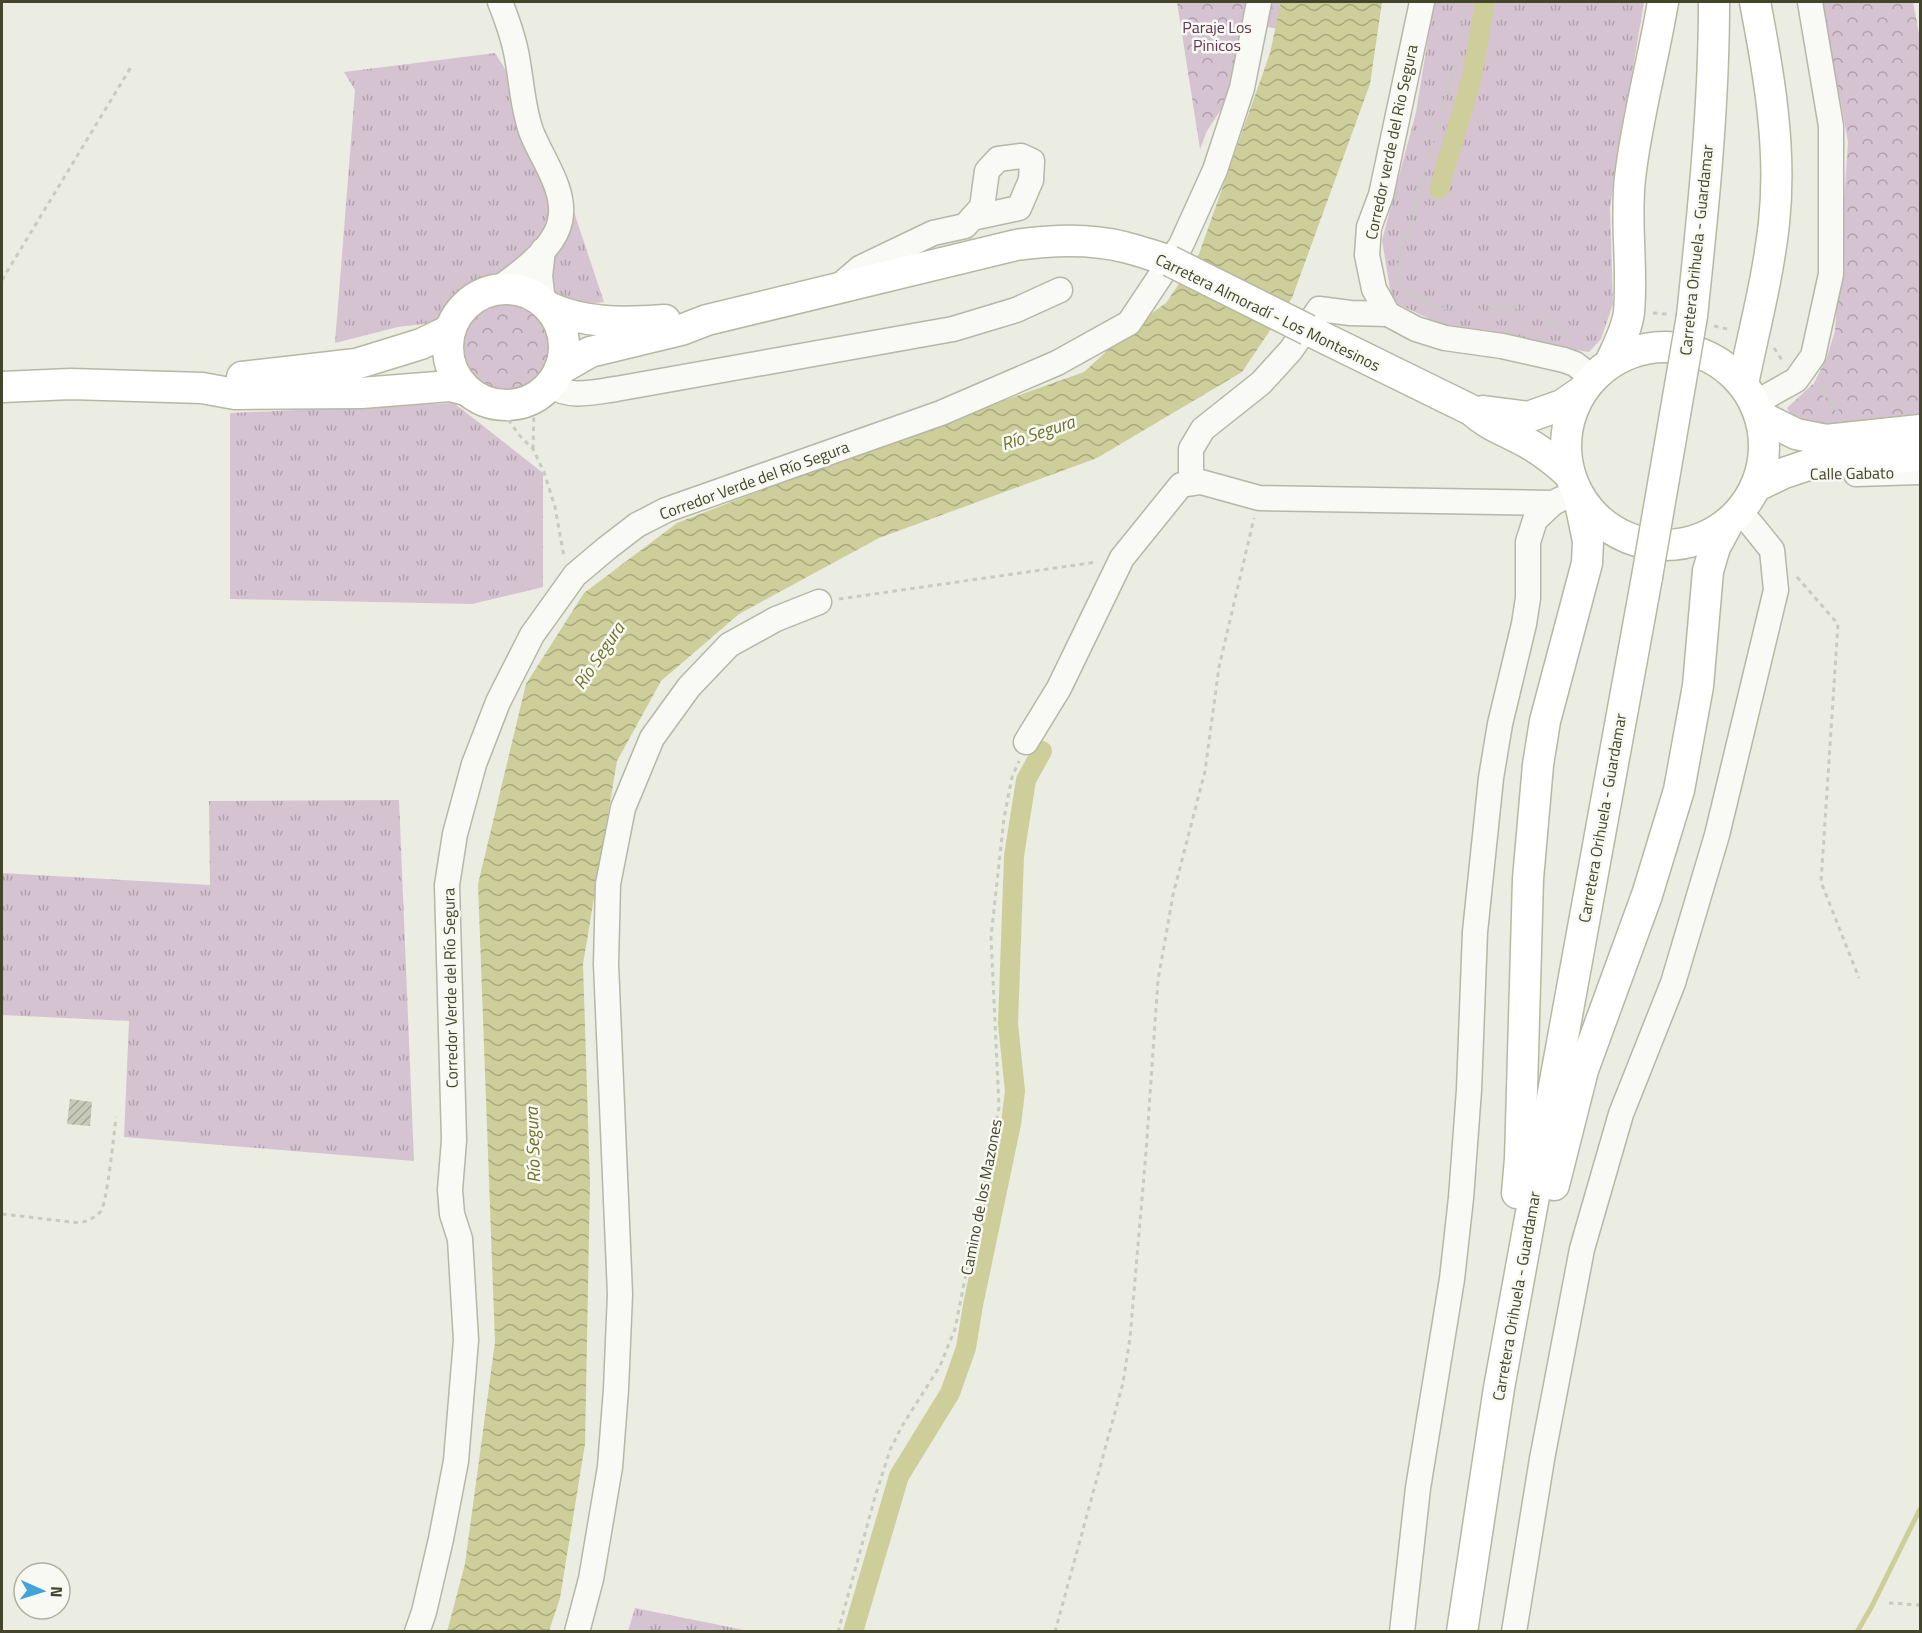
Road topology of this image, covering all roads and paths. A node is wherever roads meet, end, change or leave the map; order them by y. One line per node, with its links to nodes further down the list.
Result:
1 (500, 2): 11 (street)
2 (1259, 2): 40 (street, Corredor Verde del Río Segura)
3 (1422, 2): 17 (street, Corredor verde del Rio Segura)
4 (1467, 2): 20 (path)
5 (1663, 2): 20 (main road)
6 (1714, 2): 46 (main road, Carretera Orihuela - Guardamar, bridge)
7 (1755, 2): 25 (main road)
8 (1810, 2): 25 (street)
9 (131, 67): 12 (path)
10 (972, 218): 13 (street)
11 (543, 250): 14 (street); 16 (street)
12 (2, 280)
13 (835, 289): 18 (main road, Carretera Almoradí - Los Montesinos); 27 (main road, Carretera Almoradí - Los Montesinos, bridge)
14 (496, 290): 16 (main road); 19 (main road)
15 (1060, 290): 21 (street)
16 (545, 305): 18 (main road, Carretera Almoradí - Los Montesinos); 21 (main road)
17 (1388, 314): 20 (street); 33 (street)
18 (707, 320): 21 (main road, Carretera Almoradí - Los Montesinos)
19 (450, 330): 23 (main road); 24 (main road)
20 (1590, 374): 25 (main road); 27 (main road, Carretera Almoradí - Los Montesinos); 35 (main road)
21 (549, 383): 26 (main road); 29 (path)
22 (2, 387): 23 (main road)
23 (202, 388): 24 (main road)
24 (466, 390): 26 (main road)
25 (1753, 401): 28 (main road); 34 (main road)
26 (498, 405): 29 (path)
27 (1471, 410): 35 (main road, Carretera Almoradí - Los Montesinos)
28 (1920, 430)
29 (533, 449): 40 (path)
30 (1920, 456): 32 (main road)
31 (1920, 472): 32 (street, Calle Gabato)
32 (1784, 473): 34 (main road)
33 (1191, 483): 36 (street); 39 (street)
34 (1757, 486): 37 (main road)
35 (1570, 492): 36 (street); 37 (main road); 46 (main road); 53 (street)
36 (1259, 498): 52 (path)
37 (1733, 519): 38 (street); 46 (main road)
38 (1772, 550): 43 (path); 55 (street)
39 (1122, 558): 41 (path); 42 (street)
40 (575, 575): 49 (street, Corredor Verde del Río Segura)
41 (819, 602): 50 (street)
42 (1026, 742): 51 (path, Camino de los Mazones)
43 (1859, 978)
44 (116, 1117): 45 (path)
45 (2, 1215)
46 (1499, 1388): 54 (main road, Carretera Orihuela - Guardamar)
47 (1889, 1603): 48 (path)
48 (1920, 1605)
49 (417, 1632)
50 (577, 1632)
51 (838, 1632)
52 (1055, 1632)
53 (1402, 1632)
54 (1462, 1632)
55 (1514, 1632)

